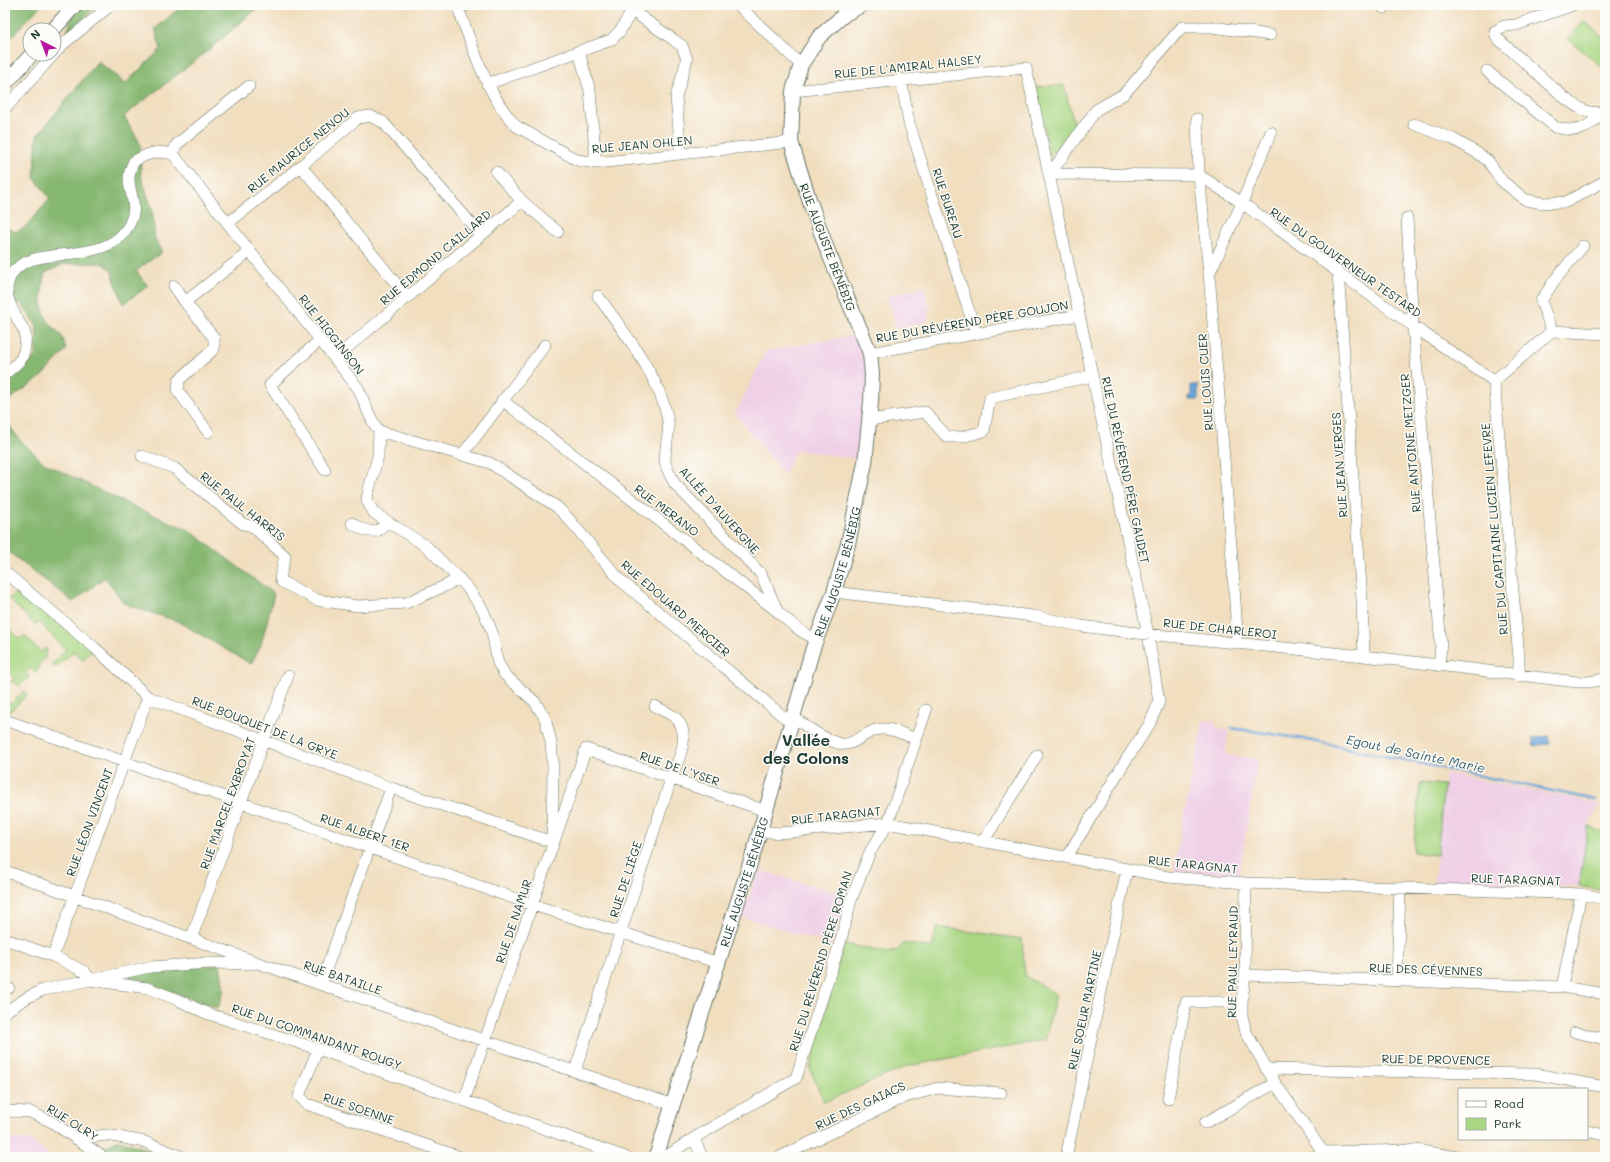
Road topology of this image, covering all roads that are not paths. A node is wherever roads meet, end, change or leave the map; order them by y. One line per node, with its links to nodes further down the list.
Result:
1 (75, 5): 9 (main road)
2 (111, 5): 22 (street)
3 (738, 5): 13 (street)
4 (862, 5): 8 (main road, RUE AUGUSTE BÉNÉBIG)
5 (1573, 5): 24 (street)
6 (463, 7): 18 (street, RUE JEAN OHLEN)
7 (628, 8): 11 (street); 30 (street)
8 (842, 9): 13 (main road, RUE AUGUSTE BÉNÉBIG)
9 (60, 22)
10 (1270, 35): 34 (street)
11 (579, 52): 18 (street); 31 (street)
12 (25, 62): 17 (main road)
13 (801, 65): 21 (main road, RUE AUGUSTE BÉNÉBIG)
14 (1026, 68): 16 (street, RUE DE L'AMIRAL HALSEY); 34 (street, RUE DU RÉVÉREND PÈRE GAUDET)
15 (1487, 70): 24 (street)
16 (901, 79): 21 (street, RUE DE L'AMIRAL HALSEY); 54 (street, RUE BUREAU)
17 (5, 84)
18 (487, 84): 31 (street, RUE JEAN OHLEN)
19 (249, 86): 29 (street)
20 (5, 90): 22 (street)
21 (793, 91): 28 (main road, RUE AUGUSTE BÉNÉBIG)
22 (15, 98): 23 (street)
23 (5, 109)
24 (1604, 112)
25 (1197, 118): 35 (street, RUE LOUIS CUER)
26 (1414, 124): 36 (street)
27 (1271, 132): 38 (street)
28 (791, 142): 30 (street, RUE JEAN OHLEN); 58 (main road, RUE AUGUSTE BÉNÉBIG)
29 (173, 154): 40 (street, RUE HIGGINSON); 60 (street)
30 (680, 154): 31 (street, RUE JEAN OHLEN)
31 (596, 163)
32 (301, 166): 40 (street, RUE MAURICE NENOU); 42 (street, RUE MAURICE NENOU); 49 (street)
33 (496, 172): 37 (street)
34 (1050, 174): 35 (street); 51 (street, RUE DU RÉVÉREND PÈRE GAUDET)
35 (1198, 175): 38 (street, RUE DU GOUVERNEUR TESTARD); 46 (street, RUE LOUIS CUER)
36 (1605, 181)
37 (522, 201): 41 (street); 42 (street, RUE EDMOND CAILLARD)
38 (1242, 203): 45 (street, RUE DU GOUVERNEUR TESTARD); 46 (street)
39 (1406, 218): 52 (street, RUE ANTOINE METZGER)
40 (228, 223): 44 (street, RUE HIGGINSON)
41 (558, 232)
42 (481, 236): 49 (street, RUE EDMOND CAILLARD)
43 (1583, 246): 53 (street)
44 (250, 251): 50 (street); 56 (street, RUE HIGGINSON)
45 (1338, 272): 52 (street, RUE DU GOUVERNEUR TESTARD); 79 (street, RUE JEAN VERGES)
46 (1209, 273): 78 (street, RUE LOUIS CUER)
47 (174, 286): 50 (street)
48 (598, 296): 75 (street, ALLÉE D'AUVERGNE)
49 (407, 297): 59 (street, RUE EDMOND CAILLARD)
50 (186, 302): 66 (street)
51 (1079, 315): 54 (street, RUE DU RÉVÉREND PÈRE GOUJON); 61 (street, RUE DU RÉVÉREND PÈRE GAUDET)
52 (1414, 326): 62 (street, RUE DU GOUVERNEUR TESTARD); 80 (street, RUE ANTOINE METZGER)
53 (1552, 331): 55 (street); 62 (street)
54 (976, 333): 58 (street, RUE DU RÉVÉREND PÈRE GOUJON)
55 (1605, 334)
56 (320, 340): 59 (street, RUE HIGGINSON); 69 (street)
57 (545, 345): 63 (street)
58 (870, 353): 64 (main road, RUE AUGUSTE BÉNÉBIG)
59 (335, 358): 65 (street, RUE HIGGINSON)
60 (5, 374)
61 (1092, 376): 64 (street); 76 (street, RUE DU RÉVÉREND PÈRE GAUDET)
62 (1494, 381): 82 (street, RUE DU CAPITAINE LUCIEN LEFEVRE)
63 (502, 400): 67 (street); 75 (street, RUE MERANO)
64 (869, 420): 74 (main road, RUE AUGUSTE BÉNÉBIG)
65 (379, 431): 67 (street, RUE EDOUARD MERCIER); 70 (street)
66 (208, 432)
67 (462, 455): 88 (street, RUE EDOUARD MERCIER)
68 (142, 456): 73 (street, RUE PAUL HARRIS)
69 (325, 470)
70 (386, 521): 71 (street); 73 (street)
71 (352, 523)
72 (5, 572): 84 (street, RUE BOUQUET DE LA GRYE)
73 (459, 578): 100 (street)
74 (834, 592): 76 (street, RUE DE CHARLEROI); 77 (main road, RUE AUGUSTE BÉNÉBIG)
75 (777, 611): 77 (street, RUE MERANO)
76 (1148, 634): 78 (street, RUE DE CHARLEROI); 103 (street, RUE DU RÉVÉREND PÈRE GAUDET)
77 (817, 638): 88 (main road, RUE AUGUSTE BÉNÉBIG)
78 (1236, 643): 79 (street, RUE DE CHARLEROI)
79 (1364, 656): 80 (street, RUE DE CHARLEROI)
80 (1439, 666): 82 (street, RUE DE CHARLEROI)
81 (288, 676): 90 (street, RUE MARCEL EXBROYAT)
82 (1519, 676): 83 (street, RUE DE CHARLEROI)
83 (1605, 679)
84 (148, 697): 90 (street, RUE BOUQUET DE LA GRYE); 93 (street, RUE LÉON VINCENT)
85 (655, 706): 94 (street, RUE DE LIÈGE)
86 (926, 710): 89 (street, RUE DU RÉVÉREND PÈRE ROMAN)
87 (5, 720): 93 (street, RUE ALBERT 1ER)
88 (792, 720): 89 (street, RUE EDOUARD MERCIER); 97 (main road, RUE AUGUSTE BÉNÉBIG)
89 (916, 739): 98 (street, RUE DU RÉVÉREND PÈRE ROMAN)
90 (265, 740): 95 (street, RUE BOUQUET DE LA GRYE); 96 (street, RUE MARCEL EXBROYAT)
91 (586, 749): 94 (street, RUE DE L'YSER); 100 (street, RUE DE NAMUR)
92 (1037, 755): 101 (street)
93 (125, 761): 96 (street, RUE ALBERT 1ER); 109 (street, RUE LÉON VINCENT)
94 (671, 780): 97 (street, RUE DE L'YSER); 112 (street, RUE DE LIÈGE)
95 (391, 788): 100 (street, RUE BOUQUET DE LA GRYE); 102 (street)
96 (241, 802): 102 (street, RUE ALBERT 1ER); 114 (street, RUE MARCEL EXBROYAT)
97 (766, 811): 99 (main road, RUE AUGUSTE BÉNÉBIG)
98 (888, 823): 99 (street, RUE TARAGNAT); 101 (street, RUE TARAGNAT); 142 (street, RUE DU RÉVÉREND PÈRE ROMAN)
99 (759, 831): 117 (main road, RUE AUGUSTE BÉNÉBIG)
100 (552, 842): 111 (street, RUE DE NAMUR)
101 (983, 842): 103 (street, RUE TARAGNAT)
102 (370, 847): 111 (street, RUE ALBERT 1ER); 121 (street)
103 (1068, 858): 104 (street, RUE TARAGNAT)
104 (1127, 869): 106 (street, RUE TARAGNAT); 153 (street, RUE SOEUR MARTINE)
105 (5, 871): 109 (street, RUE BATAILLE)
106 (1246, 883): 107 (street, RUE TARAGNAT); 118 (street, RUE PAUL LEYRAUD)
107 (1400, 888): 108 (street, RUE TARAGNAT); 120 (street)
108 (1581, 894): 110 (street, RUE TARAGNAT); 122 (street)
109 (76, 896): 114 (street, RUE BATAILLE); 115 (street, RUE LÉON VINCENT)
110 (1605, 899)
111 (533, 905): 112 (street, RUE ALBERT 1ER); 128 (street, RUE DE NAMUR)
112 (622, 932): 117 (street, RUE ALBERT 1ER); 131 (street, RUE DE LIÈGE)
113 (5, 939): 115 (street)
114 (191, 939): 116 (street, RUE BATAILLE)
115 (53, 956): 119 (street)
116 (264, 964): 119 (street); 121 (street, RUE BATAILLE)
117 (719, 964): 137 (main road, RUE AUGUSTE BÉNÉBIG)
118 (1245, 975): 120 (street, RUE DES CÉVENNES); 124 (street, RUE PAUL LEYRAUD)
119 (90, 980): 125 (street); 129 (street, RUE DU COMMANDANT ROUGY)
120 (1396, 981): 122 (street, RUE DES CÉVENNES)
121 (321, 984): 128 (street, RUE BATAILLE)
122 (1562, 987): 123 (street, RUE DES CÉVENNES)
123 (1605, 994)
124 (1242, 1002): 130 (street, RUE PAUL LEYRAUD); 135 (street)
125 (5, 1012)
126 (1575, 1032): 127 (street)
127 (1605, 1039)
128 (485, 1040): 131 (street, RUE BATAILLE); 136 (street, RUE DE NAMUR)
129 (318, 1049): 136 (street, RUE DU COMMANDANT ROUGY); 147 (street, RUE SOENNE)
130 (1266, 1069): 132 (street, RUE PAUL LEYRAUD); 133 (street, RUE DE PROVENCE)
131 (575, 1071): 137 (street, RUE BATAILLE)
132 (1275, 1083): 139 (street); 144 (street, RUE PAUL LEYRAUD)
133 (1605, 1087)
134 (1001, 1093): 152 (street, RUE DES GAIACS)
135 (1168, 1099)
136 (464, 1101): 148 (street, RUE DU COMMANDANT ROUGY)
137 (673, 1105): 149 (main road, RUE AUGUSTE BÉNÉBIG)
138 (5, 1111): 143 (street, RUE OLRY)
139 (1206, 1122)
140 (1588, 1131): 141 (street)
141 (1605, 1135)
142 (694, 1138): 150 (street, RUE DU RÉVÉREND PÈRE ROMAN); 151 (street)
143 (76, 1139): 145 (street, RUE OLRY); 146 (street)
144 (1318, 1154): 154 (street)
145 (103, 1157)
146 (183, 1157)
147 (460, 1157)
148 (625, 1157)
149 (656, 1157)
150 (665, 1157)
151 (702, 1157)
152 (780, 1157)
153 (1066, 1157)
154 (1458, 1157)

